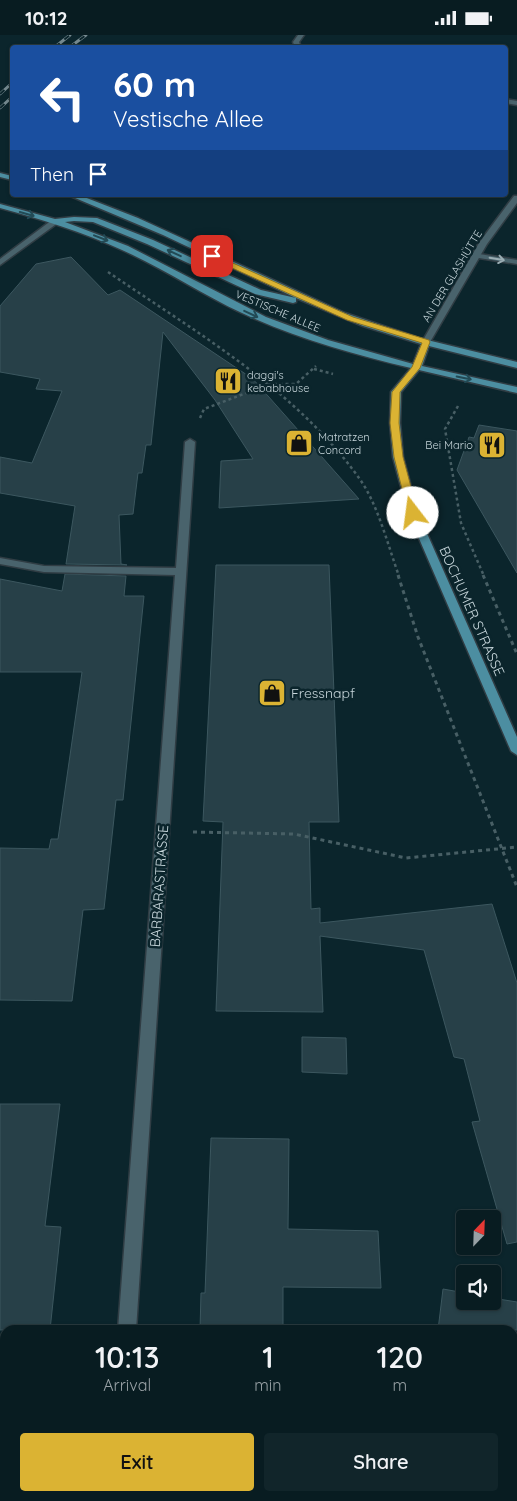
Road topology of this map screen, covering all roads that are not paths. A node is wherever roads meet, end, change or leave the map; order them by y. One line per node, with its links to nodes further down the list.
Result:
1 (77, 197): 8 (main road, VESTISCHE ALLEE)
2 (517, 198): 5 (street, AN DER GLASHÜTTE)
3 (0, 206): 4 (main road, VESTISCHE ALLEE, one-way to 4)
4 (55, 222): 7 (street); 8 (main road, VESTISCHE ALLEE, one-way to 4); 11 (main road, VESTISCHE ALLEE, one-way to 11)
5 (476, 255): 6 (street, one-way to 6); 9 (street, AN DER GLASHÜTTE)
6 (517, 262)
7 (0, 263)
8 (318, 305): 9 (main road, VESTISCHE ALLEE)
9 (426, 342): 10 (main road, VESTISCHE ALLEE); 11 (main road, BOCHUMER STRASSE)
10 (517, 365)
11 (416, 368): 12 (main road, VESTISCHE ALLEE, one-way to 12); 16 (main road, BOCHUMER STRASSE)
12 (517, 390)
13 (190, 442): 15 (street, BARBARASTRASSE)
14 (0, 561): 15 (street)
15 (181, 571): 17 (street, BARBARASTRASSE)
16 (517, 751)
17 (127, 1325)

